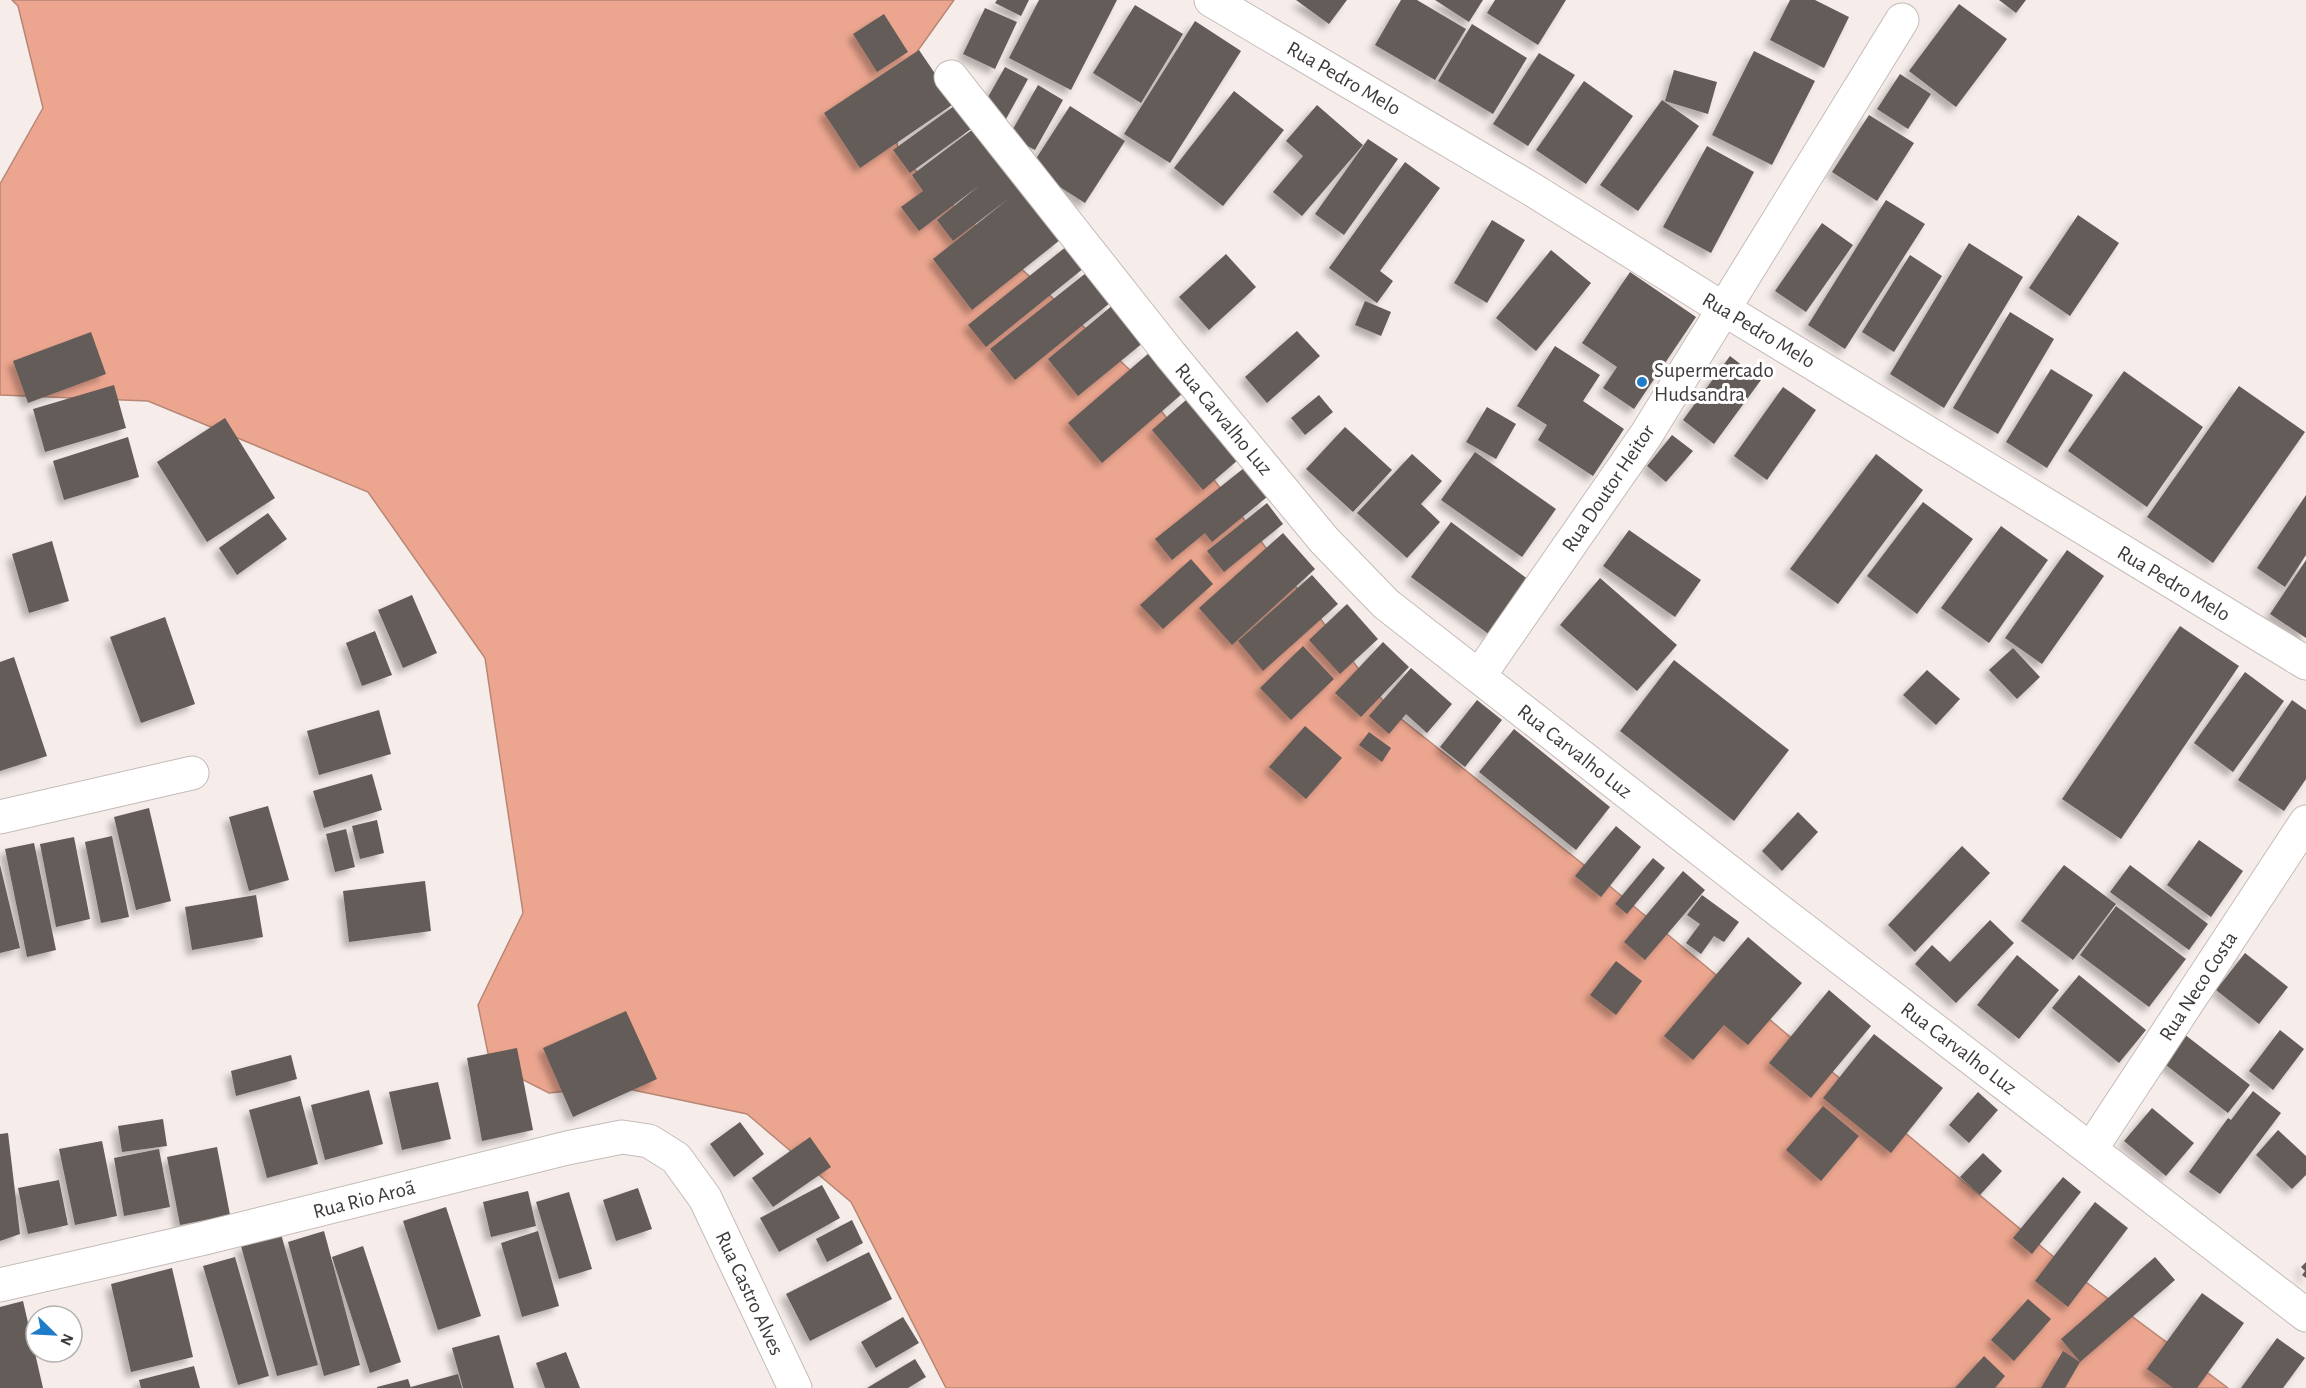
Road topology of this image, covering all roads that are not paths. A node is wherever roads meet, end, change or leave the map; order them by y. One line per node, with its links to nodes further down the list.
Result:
1 (1211, 0): 4 (street, Rua Pedro Melo)
2 (1902, 20): 4 (street, Rua Doutor Heitor)
3 (951, 77): 6 (street, Rua Carvalho Luz)
4 (1722, 308): 5 (street, Rua Pedro Melo); 6 (street, Rua Doutor Heitor)
5 (2306, 663)
6 (1479, 676): 10 (street, Rua Carvalho Luz)
7 (192, 773): 8 (street)
8 (0, 817)
9 (2306, 822): 10 (street, Rua Neco Costa)
10 (2091, 1149): 13 (street, Rua Carvalho Luz)
11 (705, 1198): 12 (street, Rua Rio Aroã); 14 (street, Rua Castro Alves)
12 (0, 1285)
13 (2306, 1315)
14 (795, 1388)

